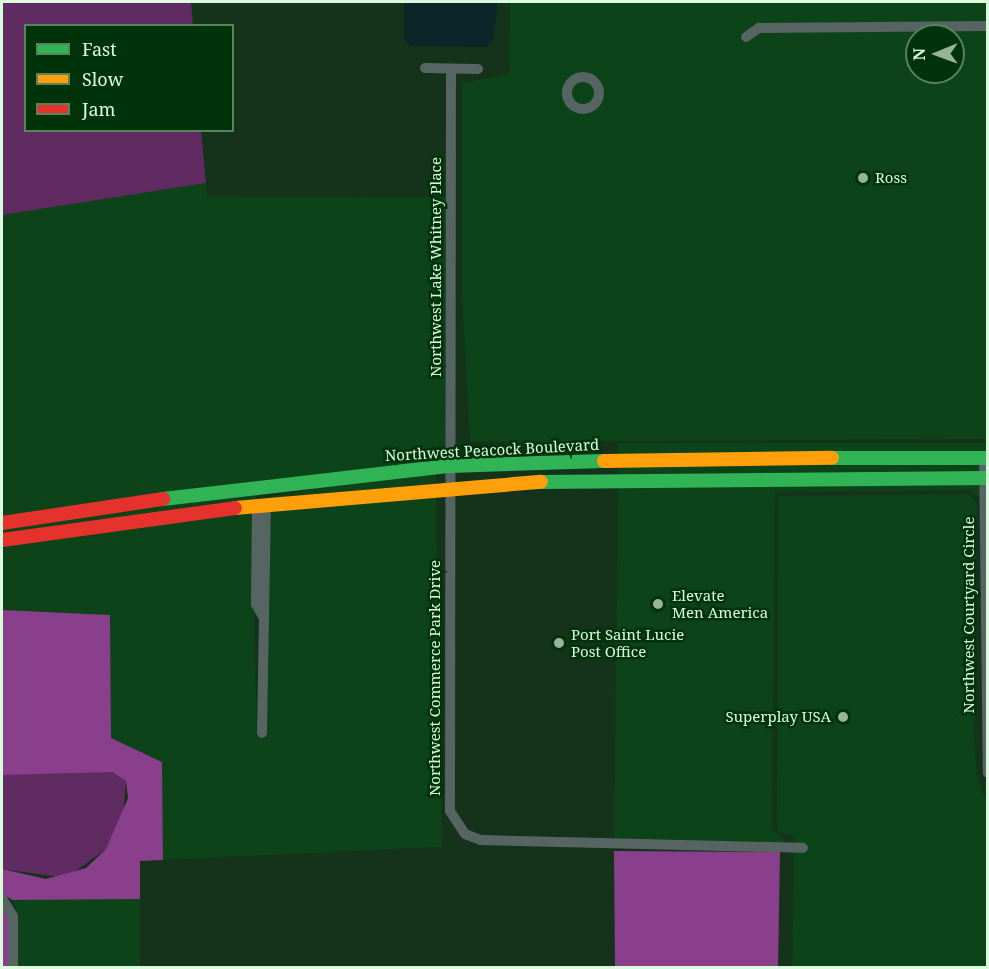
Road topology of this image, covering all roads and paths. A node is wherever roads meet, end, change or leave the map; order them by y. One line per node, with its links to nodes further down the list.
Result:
1 (987, 26): 2 (street)
2 (746, 37)
3 (425, 68): 4 (street)
4 (451, 69): 5 (street); 7 (street, Northwest Lake Whitney Place)
5 (478, 69)
6 (986, 458): 7 (street, Northwest Peacock Boulevard); 9 (street, Northwest Courtyard Circle)
7 (450, 466): 8 (street, Northwest Peacock Boulevard); 10 (street, Northwest Commerce Park Drive)
8 (353, 475): 11 (street); 12 (street, Northwest Peacock Boulevard)
9 (986, 478): 10 (street); 14 (street, Northwest Courtyard Circle)
10 (450, 487): 11 (street); 17 (street, Northwest Commerce Park Drive)
11 (262, 504): 13 (street); 15 (street)
12 (2, 523)
13 (2, 540)
14 (985, 597): 16 (street, Northwest Courtyard Circle)
15 (262, 733)
16 (987, 772)
17 (803, 848)
18 (2, 898): 19 (street)
19 (13, 968)

